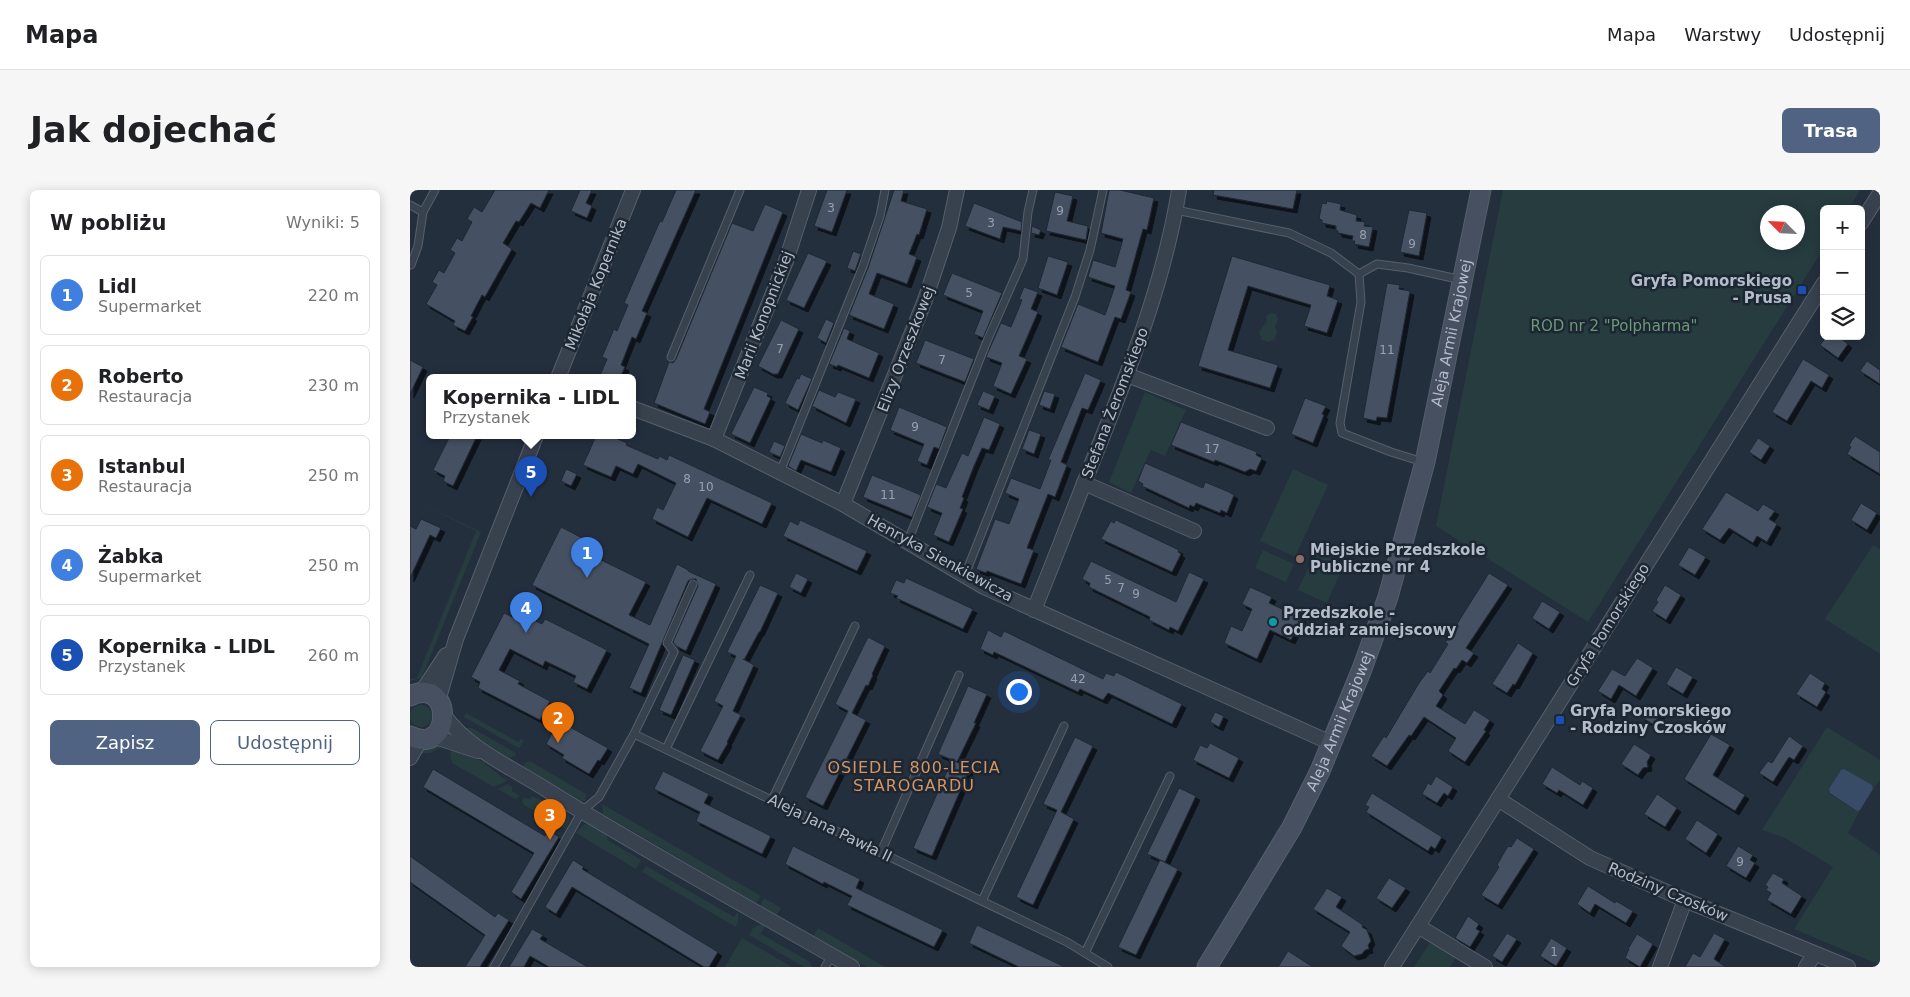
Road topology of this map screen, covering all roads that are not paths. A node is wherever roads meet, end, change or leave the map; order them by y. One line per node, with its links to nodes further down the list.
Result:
1 (435, 190): 14 (lane)
2 (634, 190): 21 (street, Mikołaja Kopernika)
3 (740, 190): 20 (lane)
4 (809, 190): 26 (street, Marii Konopnickiej)
5 (885, 190): 28 (lane)
6 (957, 190): 30 (street, Elizy Orzeszkowej)
7 (1033, 190): 32 (lane)
8 (1102, 190): 34 (lane)
9 (1179, 190): 13 (street, Stefana Żeromskiego)
10 (1480, 190): 18 (main road, Aleja Armii Krajowej)
11 (1880, 193): 15 (street)
12 (410, 205): 14 (lane)
13 (1176, 210): 17 (lane); 22 (street, Stefana Żeromskiego)
14 (422, 212): 16 (lane)
15 (1865, 217)
16 (411, 264)
17 (1359, 274): 18 (lane); 27 (lane)
18 (1462, 280): 27 (main road, Aleja Armii Krajowej)
19 (1820, 288): 48 (street, Gryfa Pomorskiego)
20 (671, 357)
21 (560, 374)
22 (1127, 375): 24 (street); 29 (street, Stefana Żeromskiego)
23 (636, 410): 26 (street, Henryka Sienkiewicza)
24 (1267, 428)
25 (535, 439): 39 (street)
26 (714, 439): 28 (street, Henryka Sienkiewicza)
27 (1425, 462): 43 (main road, Aleja Armii Krajowej)
28 (780, 472): 30 (street, Henryka Sienkiewicza)
29 (1084, 483): 31 (street); 36 (street, Stefana Żeromskiego)
30 (844, 504): 32 (street, Henryka Sienkiewicza)
31 (1194, 531)
32 (908, 541): 34 (street, Henryka Sienkiewicza)
33 (750, 575): 44 (lane)
34 (966, 575): 36 (street, Henryka Sienkiewicza)
35 (693, 584): 41 (lane)
36 (1034, 610): 43 (street, Henryka Sienkiewicza)
37 (855, 626): 49 (lane)
38 (959, 675): 51 (lane)
39 (428, 701): 42 (main road); 45 (street)
40 (1064, 726): 53 (lane)
41 (634, 734): 44 (lane, Aleja Jana Pawła II); 50 (lane)
42 (421, 737): 45 (street); 46 (street)
43 (1331, 743): 61 (main road, Aleja Armii Krajowej)
44 (666, 749): 49 (lane, Aleja Jana Pawła II)
45 (486, 753): 50 (street)
46 (410, 758)
47 (1170, 776): 55 (lane)
48 (1498, 799): 52 (street, Rodziny Czosków); 54 (street, Gryfa Pomorskiego)
49 (772, 800): 51 (lane, Aleja Jana Pawła II)
50 (582, 811): 57 (street); 58 (lane)
51 (881, 852): 53 (lane, Aleja Jana Pawła II)
52 (1685, 900): 56 (street, Rodziny Czosków); 64 (street)
53 (982, 901): 55 (lane, Aleja Jana Pawła II)
54 (1418, 926): 62 (street, Gryfa Pomorskiego); 63 (street)
55 (1085, 953): 60 (lane, Aleja Jana Pawła II)
56 (1815, 954): 65 (street); 66 (street, Rodziny Czosków)
57 (828, 961): 59 (street)
58 (494, 967)
59 (852, 967)
60 (1108, 967)
61 (1207, 967)
62 (1392, 967)
63 (1485, 967)
64 (1660, 967)
65 (1806, 967)
66 (1848, 967)

